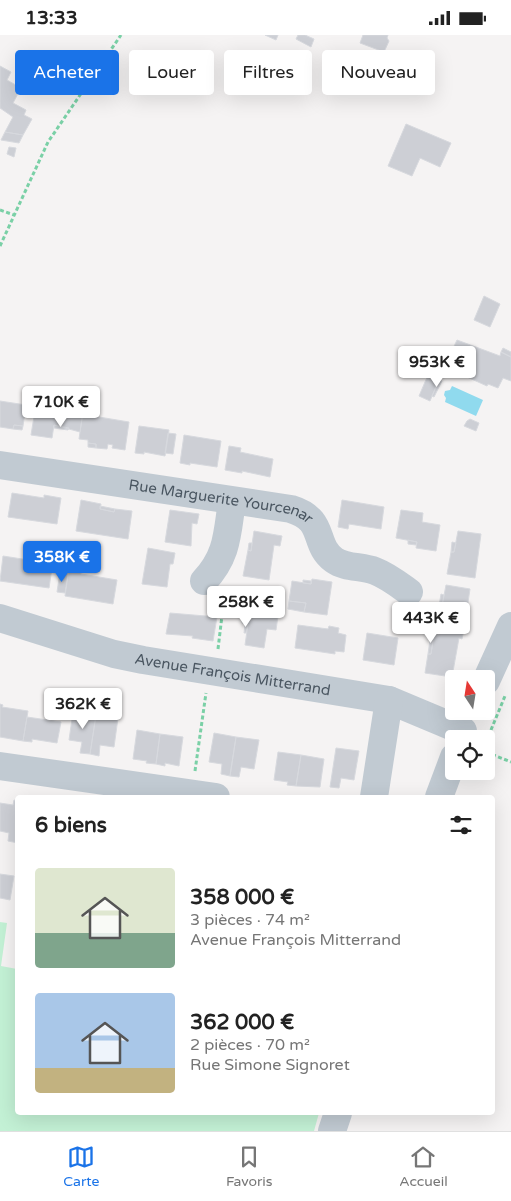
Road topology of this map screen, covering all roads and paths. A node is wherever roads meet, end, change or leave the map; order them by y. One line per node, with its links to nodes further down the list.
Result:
1 (121, 35): 3 (path)
2 (0, 210): 3 (path)
3 (14, 215): 4 (path)
4 (0, 246)
5 (0, 465): 6 (street, Rue Marguerite Yourcenar)
6 (232, 501): 7 (street); 8 (street, Rue Marguerite Yourcenar)
7 (213, 586): 11 (path)
8 (409, 592)
9 (0, 618): 14 (street, Avenue François Mitterrand)
10 (511, 626): 12 (street)
11 (217, 651)
12 (497, 685): 16 (path)
13 (206, 692): 21 (path)
14 (389, 701): 15 (street, Avenue François Mitterrand); 22 (street)
15 (468, 730)
16 (472, 730)
17 (495, 756): 18 (path)
18 (511, 762)
19 (0, 766): 21 (street)
20 (445, 780): 23 (street)
21 (198, 790)
22 (374, 795)
23 (440, 795)
24 (337, 1115): 25 (street)
25 (332, 1131)

